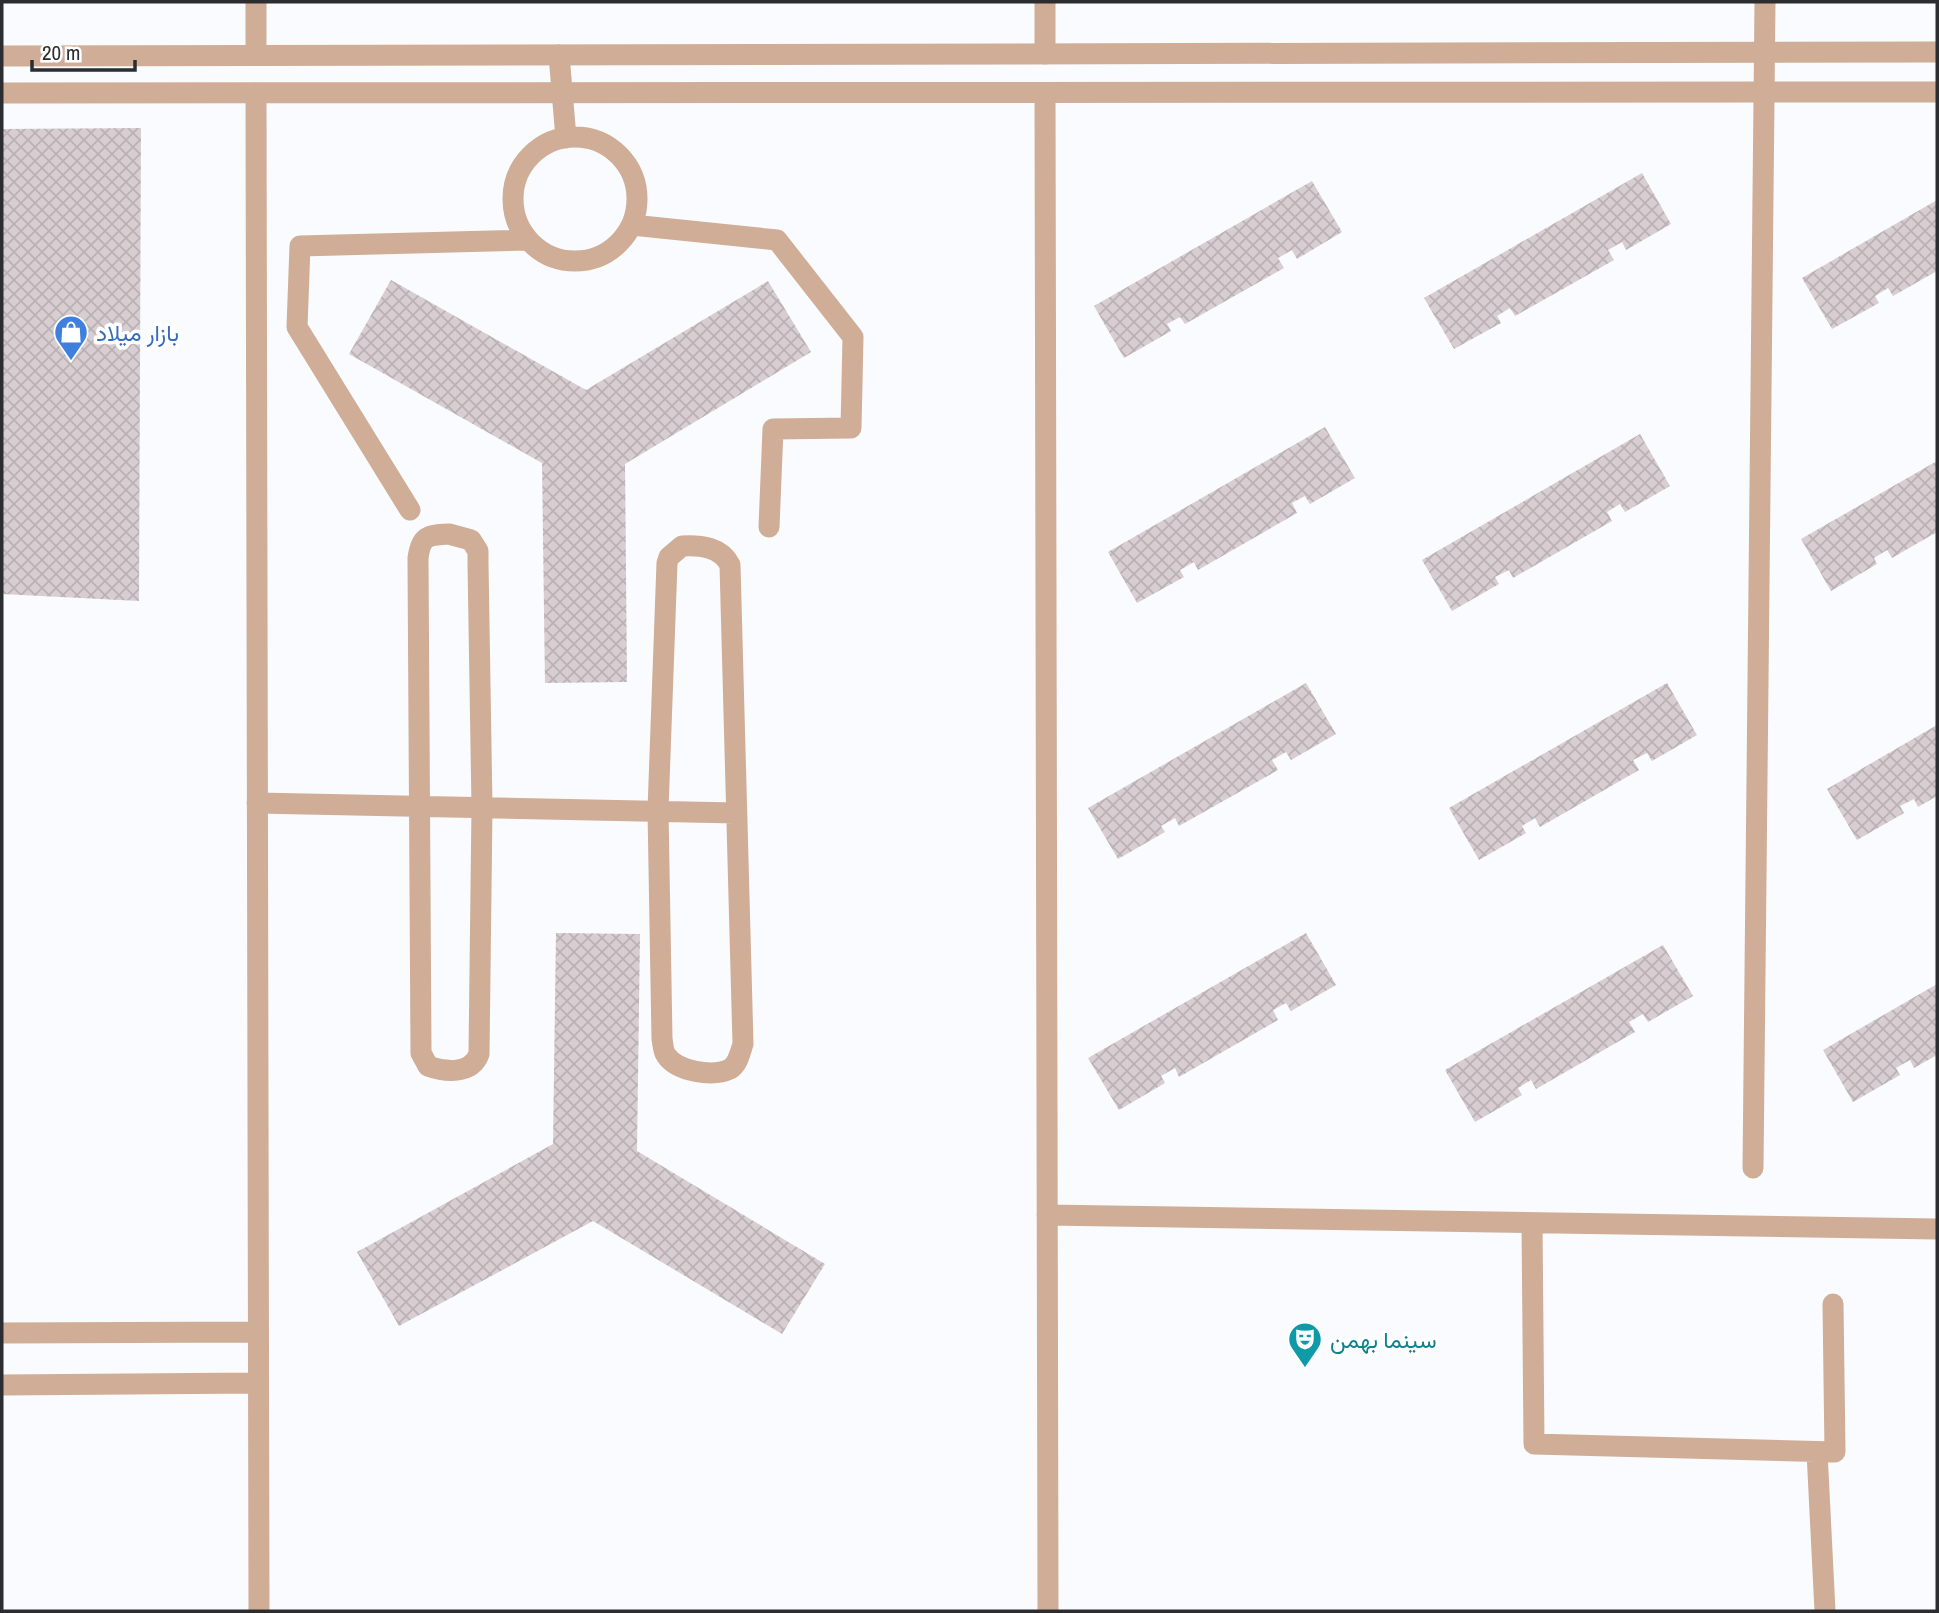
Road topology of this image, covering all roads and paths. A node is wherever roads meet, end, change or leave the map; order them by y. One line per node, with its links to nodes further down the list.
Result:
1 (256, 2): 7 (street)
2 (1045, 2): 6 (street)
3 (1765, 2): 4 (street)
4 (1766, 52): 5 (street); 6 (street); 10 (street)
5 (1937, 52)
6 (1045, 54): 8 (street); 15 (street)
7 (256, 55): 8 (street); 9 (street); 13 (street)
8 (559, 55): 14 (street)
9 (2, 56)
10 (1765, 92): 11 (street); 15 (street); 26 (street)
11 (1937, 92)
12 (2, 93): 13 (street)
13 (256, 93): 14 (street); 21 (street)
14 (563, 93): 15 (street); 16 (street)
15 (1045, 93): 27 (street)
16 (566, 138): 17 (street); 18 (street)
17 (632, 225): 18 (street); 20 (street)
18 (527, 240): 19 (street)
19 (410, 510)
20 (769, 527)
21 (257, 803): 22 (street); 31 (street)
22 (420, 806): 23 (street); 23 (street); 23 (street)
23 (482, 807): 24 (street)
24 (658, 810): 25 (street); 25 (street); 25 (street)
25 (736, 813)
26 (1754, 1168)
27 (1047, 1215): 28 (street); 37 (street)
28 (1532, 1223): 29 (street); 35 (street)
29 (1937, 1229)
30 (1833, 1304): 35 (street)
31 (258, 1332): 32 (street); 33 (street)
32 (2, 1333)
33 (258, 1383): 34 (street); 36 (street)
34 (2, 1385)
35 (1817, 1452): 38 (street)
36 (259, 1611)
37 (1048, 1611)
38 (1825, 1611)

